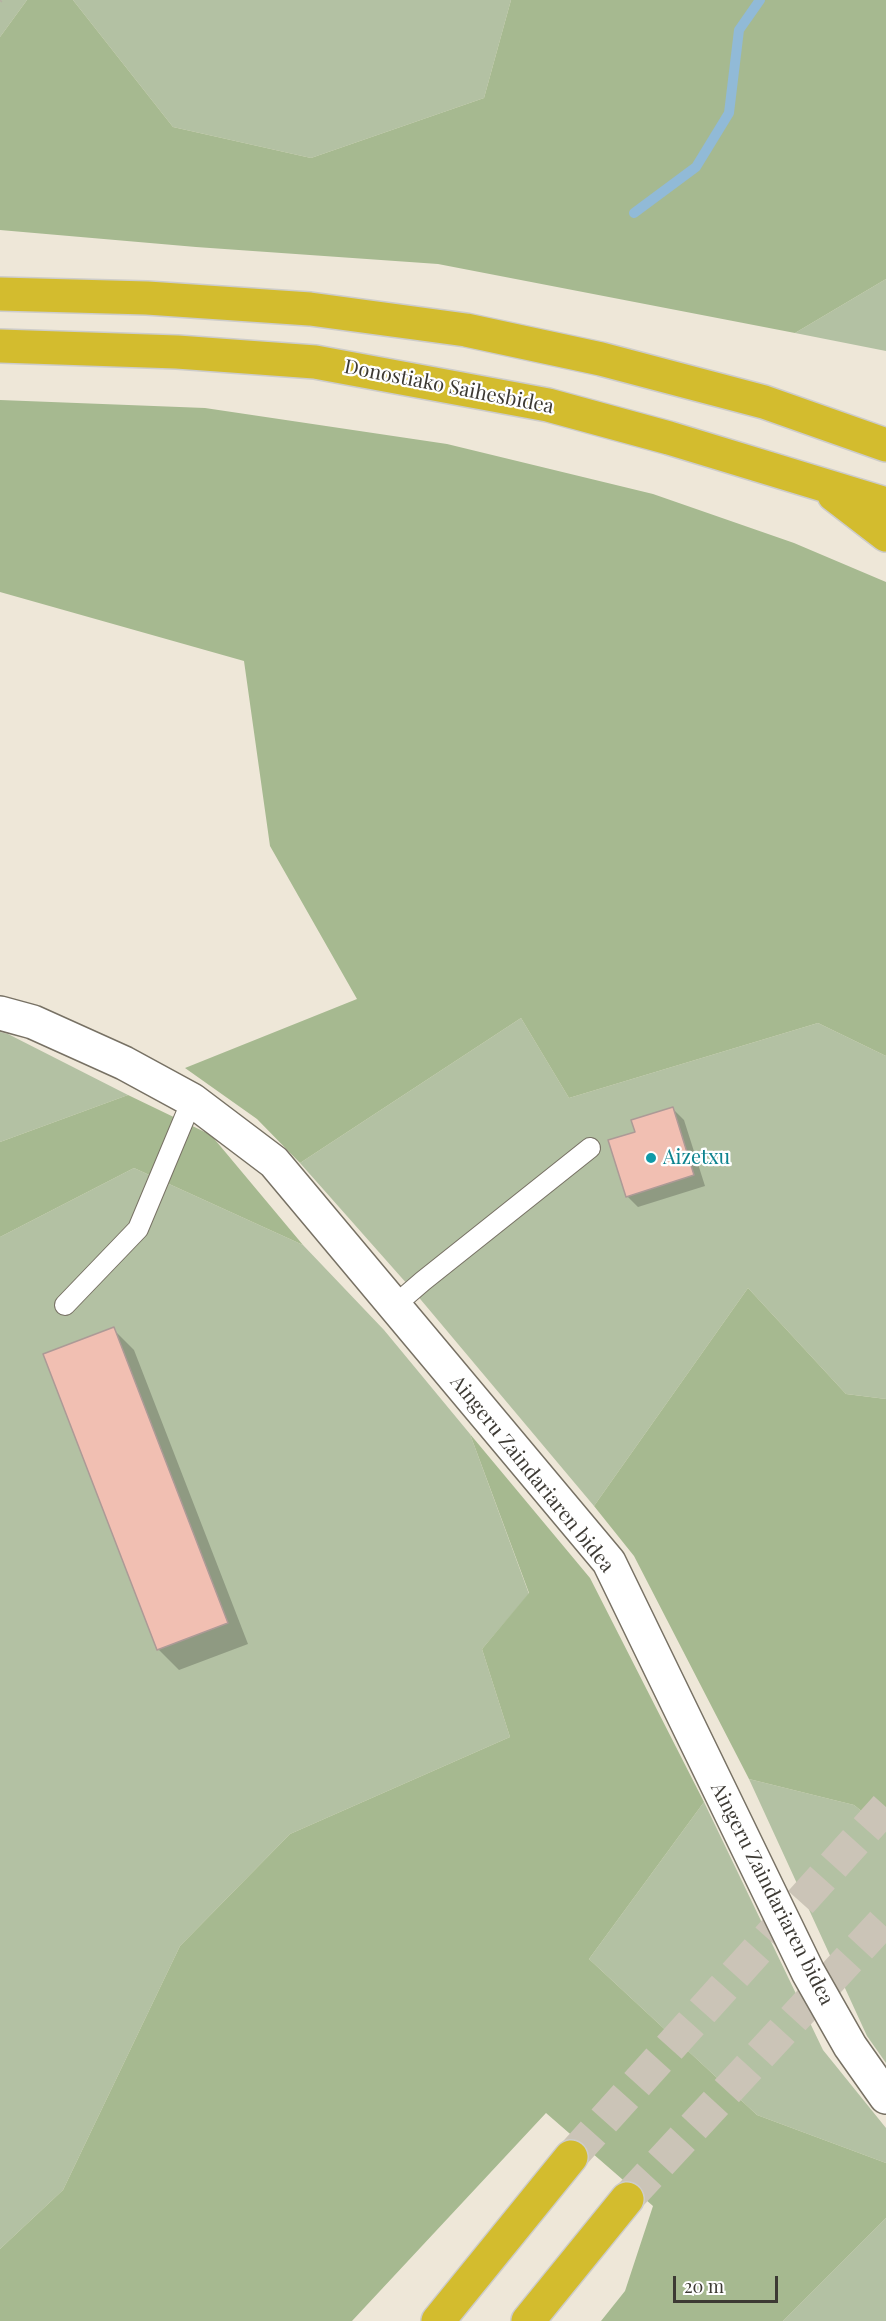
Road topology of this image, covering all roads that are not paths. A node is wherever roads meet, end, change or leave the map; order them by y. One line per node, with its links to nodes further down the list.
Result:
1 (0, 294): 3 (highway)
2 (0, 346): 4 (highway, Donostiako Saihesbidea)
3 (886, 445)
4 (818, 482): 5 (highway, Donostiako Saihesbidea); 6 (highway)
5 (886, 504)
6 (886, 535)
7 (0, 1013): 8 (street, Aingeru Zaindariaren bidea)
8 (192, 1100): 10 (lane); 11 (street, Aingeru Zaindariaren bidea)
9 (590, 1148): 11 (lane)
10 (64, 1305)
11 (394, 1306): 12 (street, Aingeru Zaindariaren bidea)
12 (886, 2097)
13 (571, 2157): 15 (highway)
14 (627, 2199): 16 (highway)
15 (438, 2321)
16 (528, 2321)

